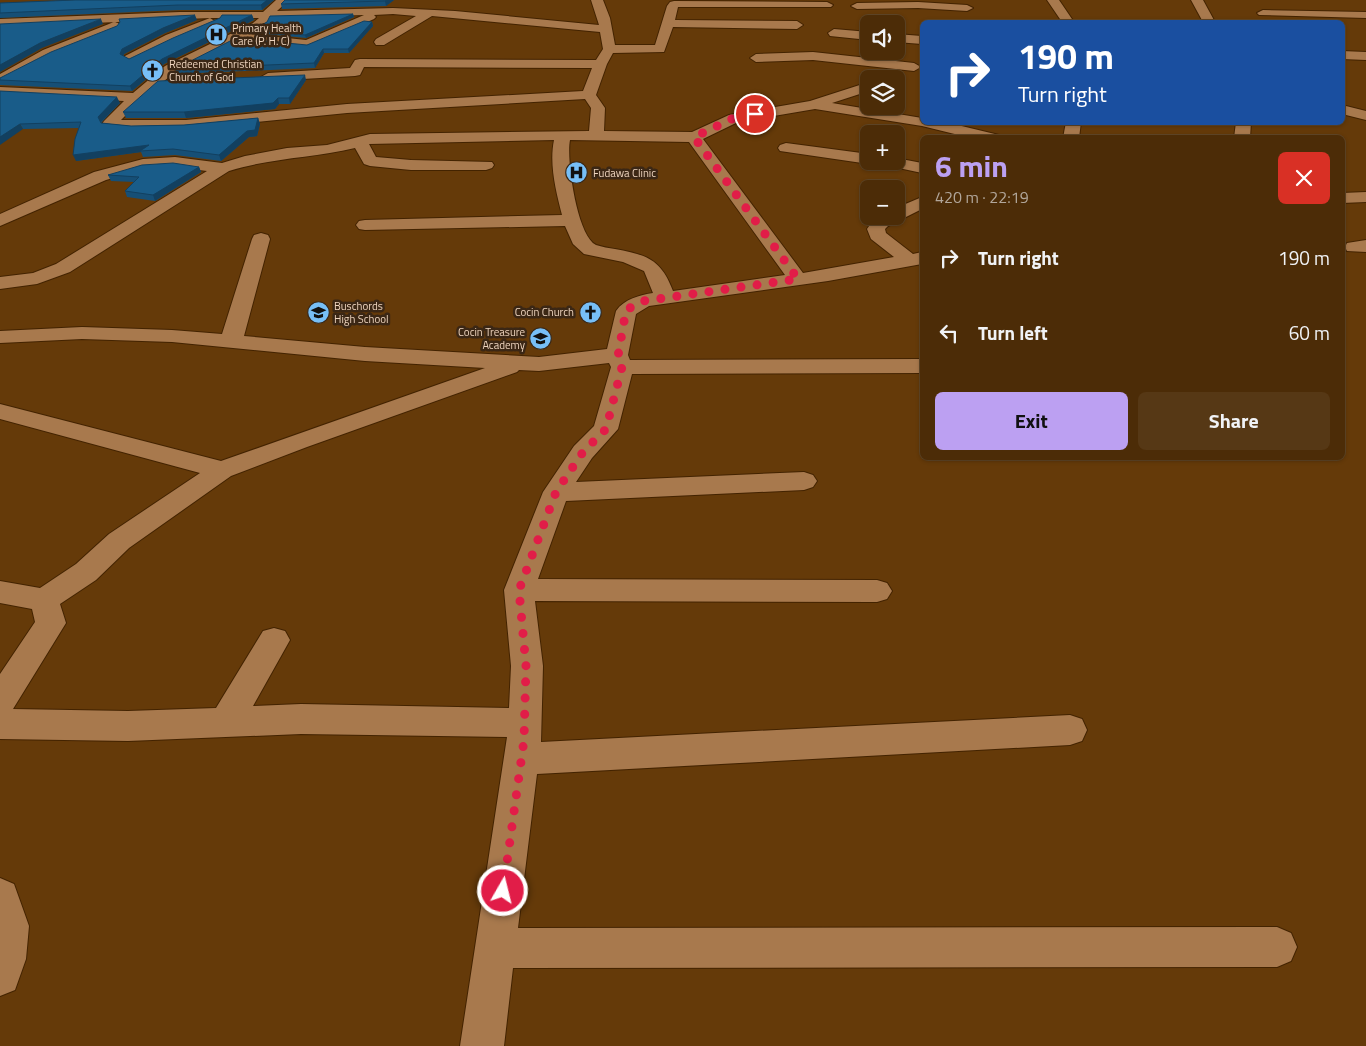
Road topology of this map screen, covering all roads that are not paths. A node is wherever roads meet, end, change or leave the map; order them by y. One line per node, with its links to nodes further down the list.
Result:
1 (283, 0): 15 (street)
2 (597, 0): 23 (street)
3 (1053, 0): 18 (street)
4 (1197, 0): 19 (street)
5 (673, 2): 8 (street); 21 (street)
6 (967, 4): 9 (street); 17 (street)
7 (1351, 4): 13 (street)
8 (827, 5)
9 (857, 6)
10 (383, 11): 11 (street); 15 (street); 26 (street)
11 (429, 13): 23 (street); 29 (street)
12 (1263, 13): 13 (street)
13 (1366, 13)
14 (228, 15): 15 (street); 16 (street); 35 (street)
15 (266, 15): 26 (street)
16 (138, 16): 20 (street); 41 (street)
17 (964, 20)
18 (1067, 20)
19 (1208, 20)
20 (0, 23)
21 (668, 23): 22 (street); 31 (street)
22 (797, 25)
23 (604, 29): 30 (street)
24 (834, 33): 25 (street)
25 (860, 35)
26 (238, 37): 44 (street)
27 (905, 39): 28 (street)
28 (920, 40)
29 (380, 42)
30 (609, 49): 31 (street); 37 (street)
31 (660, 49): 36 (street)
32 (1345, 56): 33 (street)
33 (1366, 56)
34 (756, 58): 38 (street)
35 (130, 59)
36 (652, 63)
37 (600, 64): 40 (street); 48 (street)
38 (918, 65): 39 (street)
39 (905, 71)
40 (253, 78)
41 (0, 79)
42 (905, 79): 43 (street)
43 (920, 80)
44 (157, 81): 45 (street); 49 (street)
45 (176, 81)
46 (860, 89): 50 (street)
47 (0, 91): 49 (street)
48 (588, 95): 49 (street); 57 (street)
49 (136, 97)
50 (813, 105): 53 (street); 58 (street)
51 (1345, 110): 52 (street)
52 (1365, 115)
53 (920, 122)
54 (936, 125): 55 (street)
55 (981, 135)
56 (563, 136): 57 (street); 59 (street); 70 (street)
57 (596, 136): 58 (street)
58 (694, 137): 76 (street)
59 (360, 142): 62 (street); 64 (street)
60 (786, 148): 61 (street)
61 (860, 158)
62 (486, 165)
63 (905, 165): 65 (street)
64 (223, 168): 71 (street); 77 (street)
65 (920, 168)
66 (1366, 196): 67 (street)
67 (1345, 198)
68 (920, 203): 69 (street)
69 (905, 211)
70 (572, 220): 72 (street); 78 (street)
71 (0, 221)
72 (365, 225)
73 (879, 225): 75 (street)
74 (261, 239): 80 (street)
75 (916, 260): 76 (street)
76 (798, 279): 78 (street)
77 (0, 283)
78 (665, 298): 81 (street)
79 (0, 337): 80 (street)
80 (231, 342): 82 (street)
81 (620, 361): 82 (street); 83 (street); 87 (street)
82 (539, 364): 85 (street)
83 (920, 366)
84 (0, 411): 85 (street)
85 (222, 470): 91 (street)
86 (804, 481): 87 (street)
87 (556, 492): 88 (street)
88 (519, 590): 89 (street); 95 (street)
89 (878, 591)
90 (0, 592): 91 (street)
91 (44, 600): 93 (street)
92 (274, 640): 94 (street)
93 (0, 701)
94 (226, 722): 95 (street); 96 (street)
95 (524, 723): 98 (street)
96 (0, 724)
97 (1070, 730): 98 (street)
98 (521, 759): 101 (street)
99 (0, 898): 102 (street)
100 (1276, 947): 101 (street)
101 (496, 948): 103 (street)
102 (0, 975)
103 (482, 1046)

